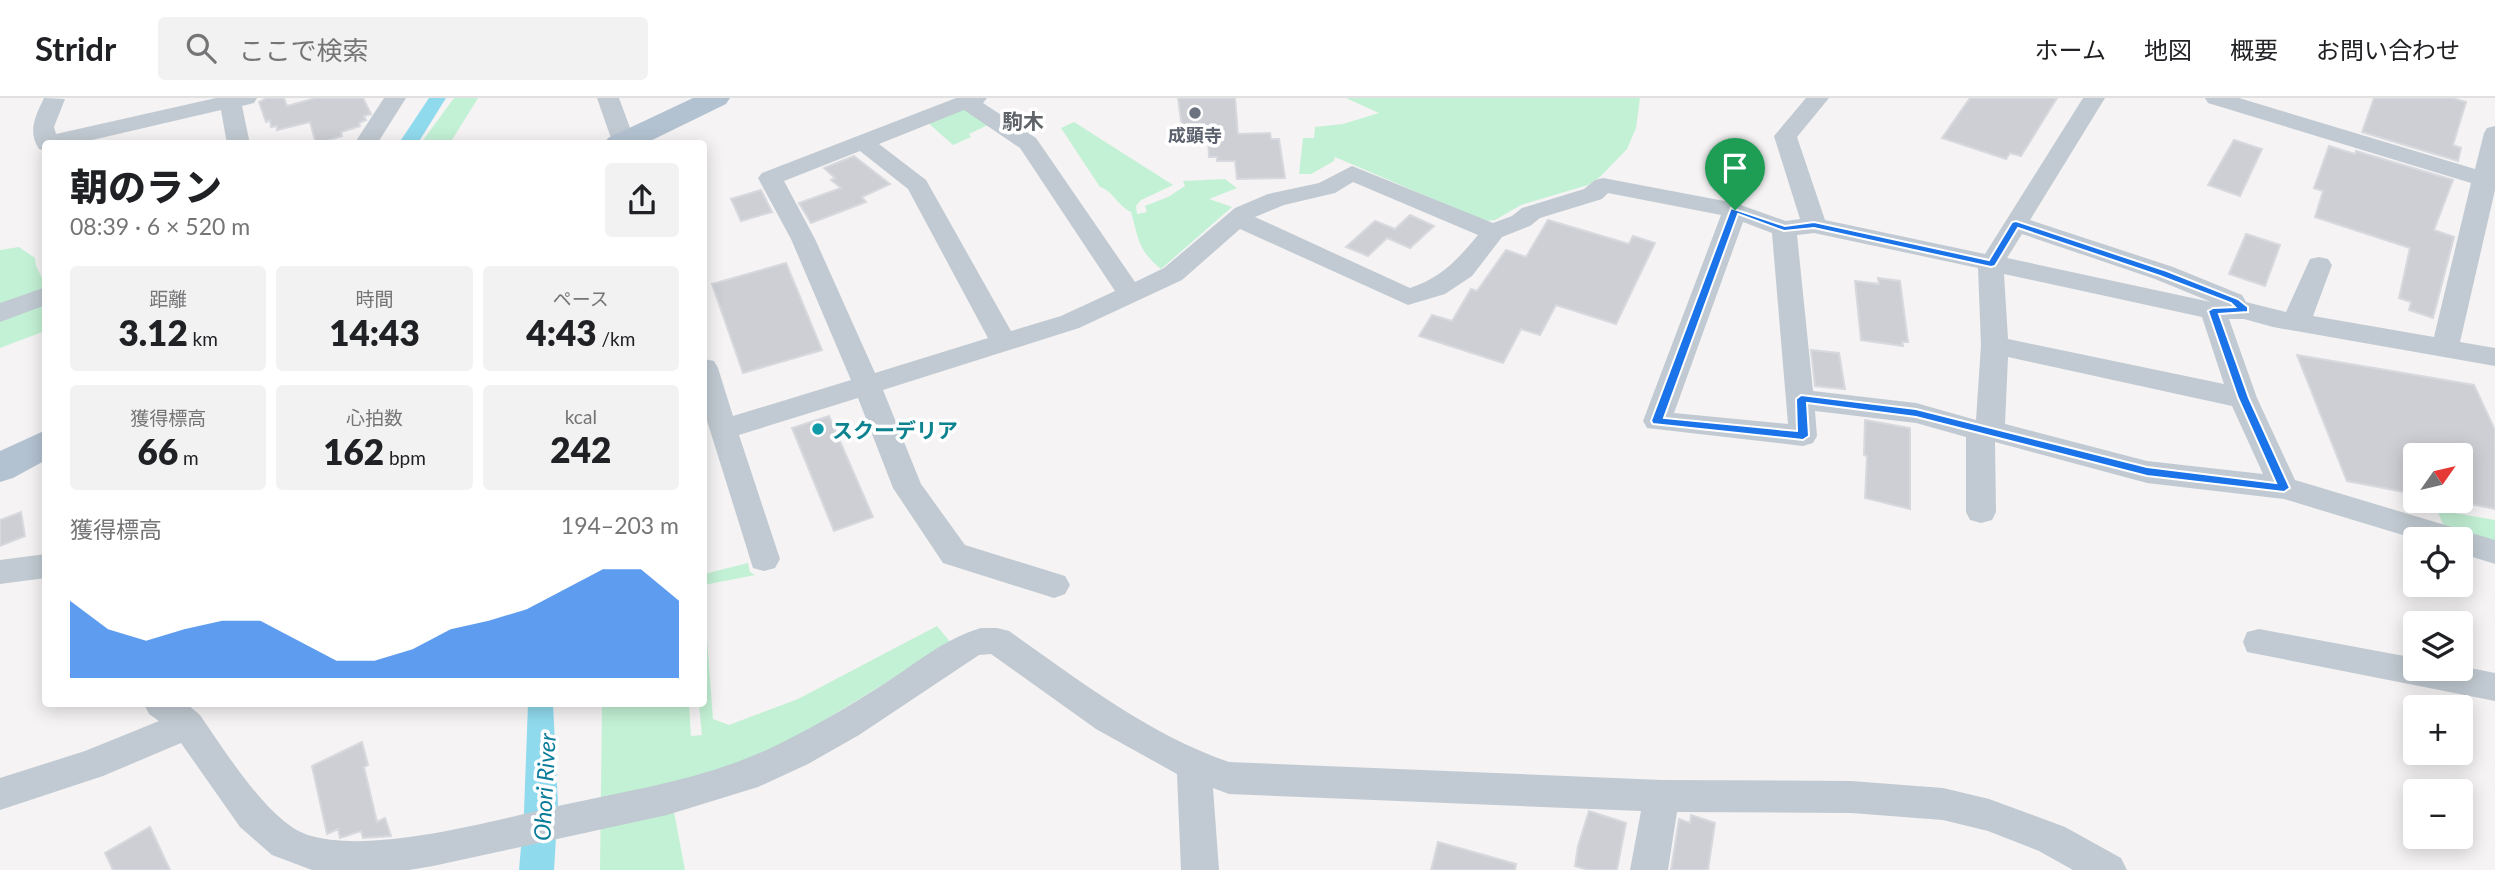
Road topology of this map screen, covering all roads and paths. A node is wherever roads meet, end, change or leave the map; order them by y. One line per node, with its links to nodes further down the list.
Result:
1 (55, 98): 11 (street)
2 (395, 98): 14 (street)
3 (608, 98): 15 (street)
4 (716, 98): 16 (main road)
5 (1818, 98): 22 (street)
6 (2094, 98): 21 (street)
7 (2216, 98): 18 (street)
8 (238, 100): 12 (street); 13 (street)
9 (971, 100): 17 (street); 27 (street)
10 (2495, 133): 18 (street)
11 (46, 140)
12 (60, 140)
13 (239, 140)
14 (368, 140)
15 (622, 140)
16 (629, 140)
17 (862, 142): 33 (street); 38 (street)
18 (2489, 181): 35 (street)
19 (1735, 210): 23 (street); 24 (street); 40 (street)
20 (1237, 218): 24 (street); 24 (street); 27 (street)
21 (2016, 224): 25 (street); 29 (street)
22 (1814, 225): 23 (street); 25 (street)
23 (1784, 229): 40 (street)
24 (1493, 232)
25 (1991, 264): 30 (street); 34 (street)
26 (2319, 265): 32 (street)
27 (1130, 294): 33 (street)
28 (42, 297): 31 (street)
29 (2244, 310): 30 (street); 32 (street)
30 (2213, 311): 39 (street)
31 (0, 313)
32 (2300, 322): 35 (street)
33 (1004, 343): 38 (street)
34 (1995, 345): 39 (street); 42 (street)
35 (2449, 348): 36 (street)
36 (2495, 357)
37 (707, 378): 41 (street)
38 (867, 386): 41 (street); 53 (street)
39 (2243, 398): 45 (street)
40 (1801, 399): 42 (street)
41 (725, 429): 50 (street)
42 (1985, 430): 45 (street); 46 (street)
43 (42, 445): 44 (main road)
44 (0, 468)
45 (2284, 488): 47 (street)
46 (1981, 512)
47 (2415, 527)
48 (2473, 545): 49 (street)
49 (2495, 552)
50 (764, 559)
51 (42, 567): 52 (street)
52 (0, 572)
53 (1054, 585)
54 (2259, 642): 55 (street)
55 (2495, 687)
56 (165, 707): 57 (street)
57 (188, 725): 59 (street); 61 (street)
58 (1194, 767): 60 (street); 61 (street); 62 (street)
59 (0, 794)
60 (1662, 796): 63 (street); 64 (street)
61 (465, 850)
62 (1200, 870)
63 (1649, 870)
64 (2108, 870)

